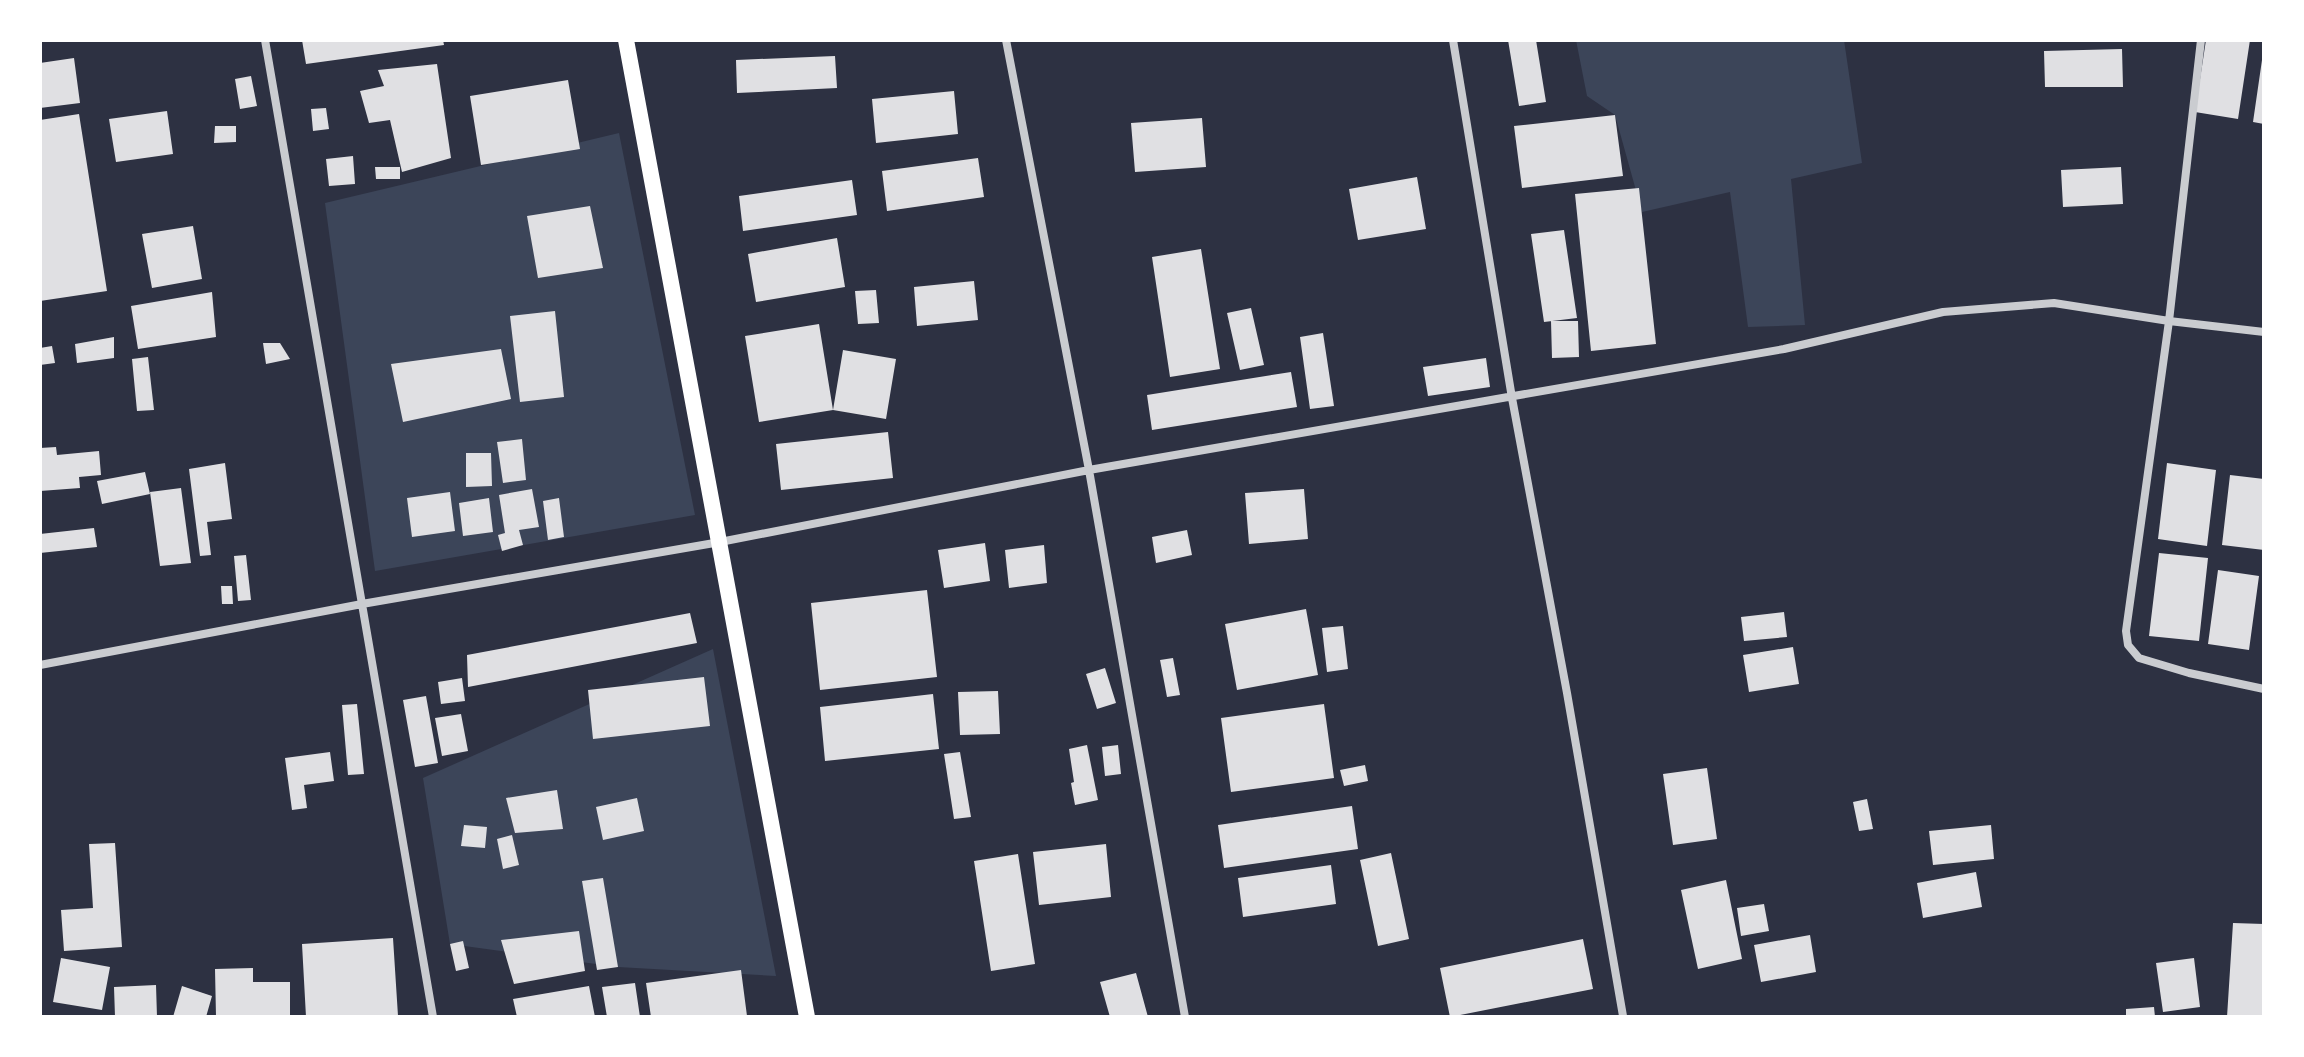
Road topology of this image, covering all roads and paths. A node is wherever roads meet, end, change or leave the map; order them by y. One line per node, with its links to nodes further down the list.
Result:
1 (265, 40): 11 (street)
2 (626, 40): 10 (main road)
3 (1006, 40): 9 (street)
4 (1453, 40): 8 (street)
5 (2201, 40): 6 (street)
6 (2169, 321): 7 (street); 8 (street); 13 (street)
7 (2264, 332)
8 (1512, 398): 9 (street); 14 (street)
9 (1089, 470): 10 (street); 17 (street)
10 (720, 542): 11 (street); 16 (main road)
11 (362, 604): 12 (street); 15 (street)
12 (40, 665)
13 (2264, 689)
14 (1623, 1016)
15 (433, 1017)
16 (807, 1017)
17 (1185, 1017)

